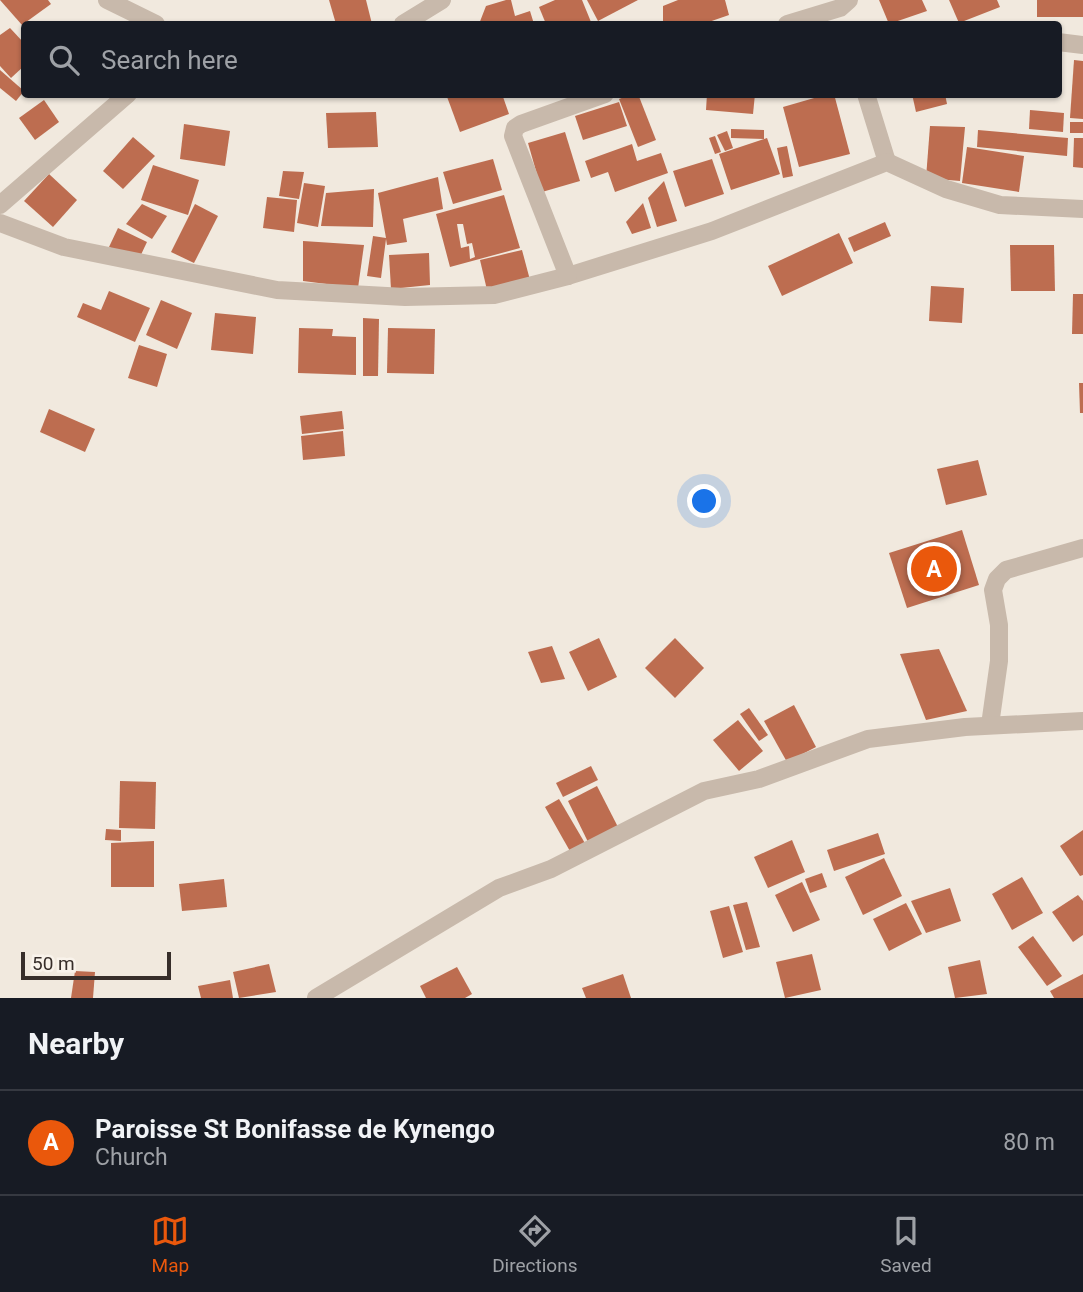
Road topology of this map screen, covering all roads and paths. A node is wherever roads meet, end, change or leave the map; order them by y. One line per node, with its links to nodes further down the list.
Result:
1 (107, 0): 4 (street)
2 (442, 0): 5 (street)
3 (844, 11): 6 (street)
4 (150, 21)
5 (408, 21)
6 (800, 21)
7 (1062, 42): 8 (street)
8 (1083, 45)
9 (123, 98): 13 (street)
10 (593, 98): 16 (street)
11 (867, 98): 12 (street)
12 (887, 162): 14 (street); 16 (street)
13 (0, 205)
14 (1083, 209)
15 (0, 223): 16 (street)
16 (568, 276)
17 (1083, 548): 19 (street)
18 (1083, 721): 19 (street)
19 (990, 725): 20 (street)
20 (316, 998)

